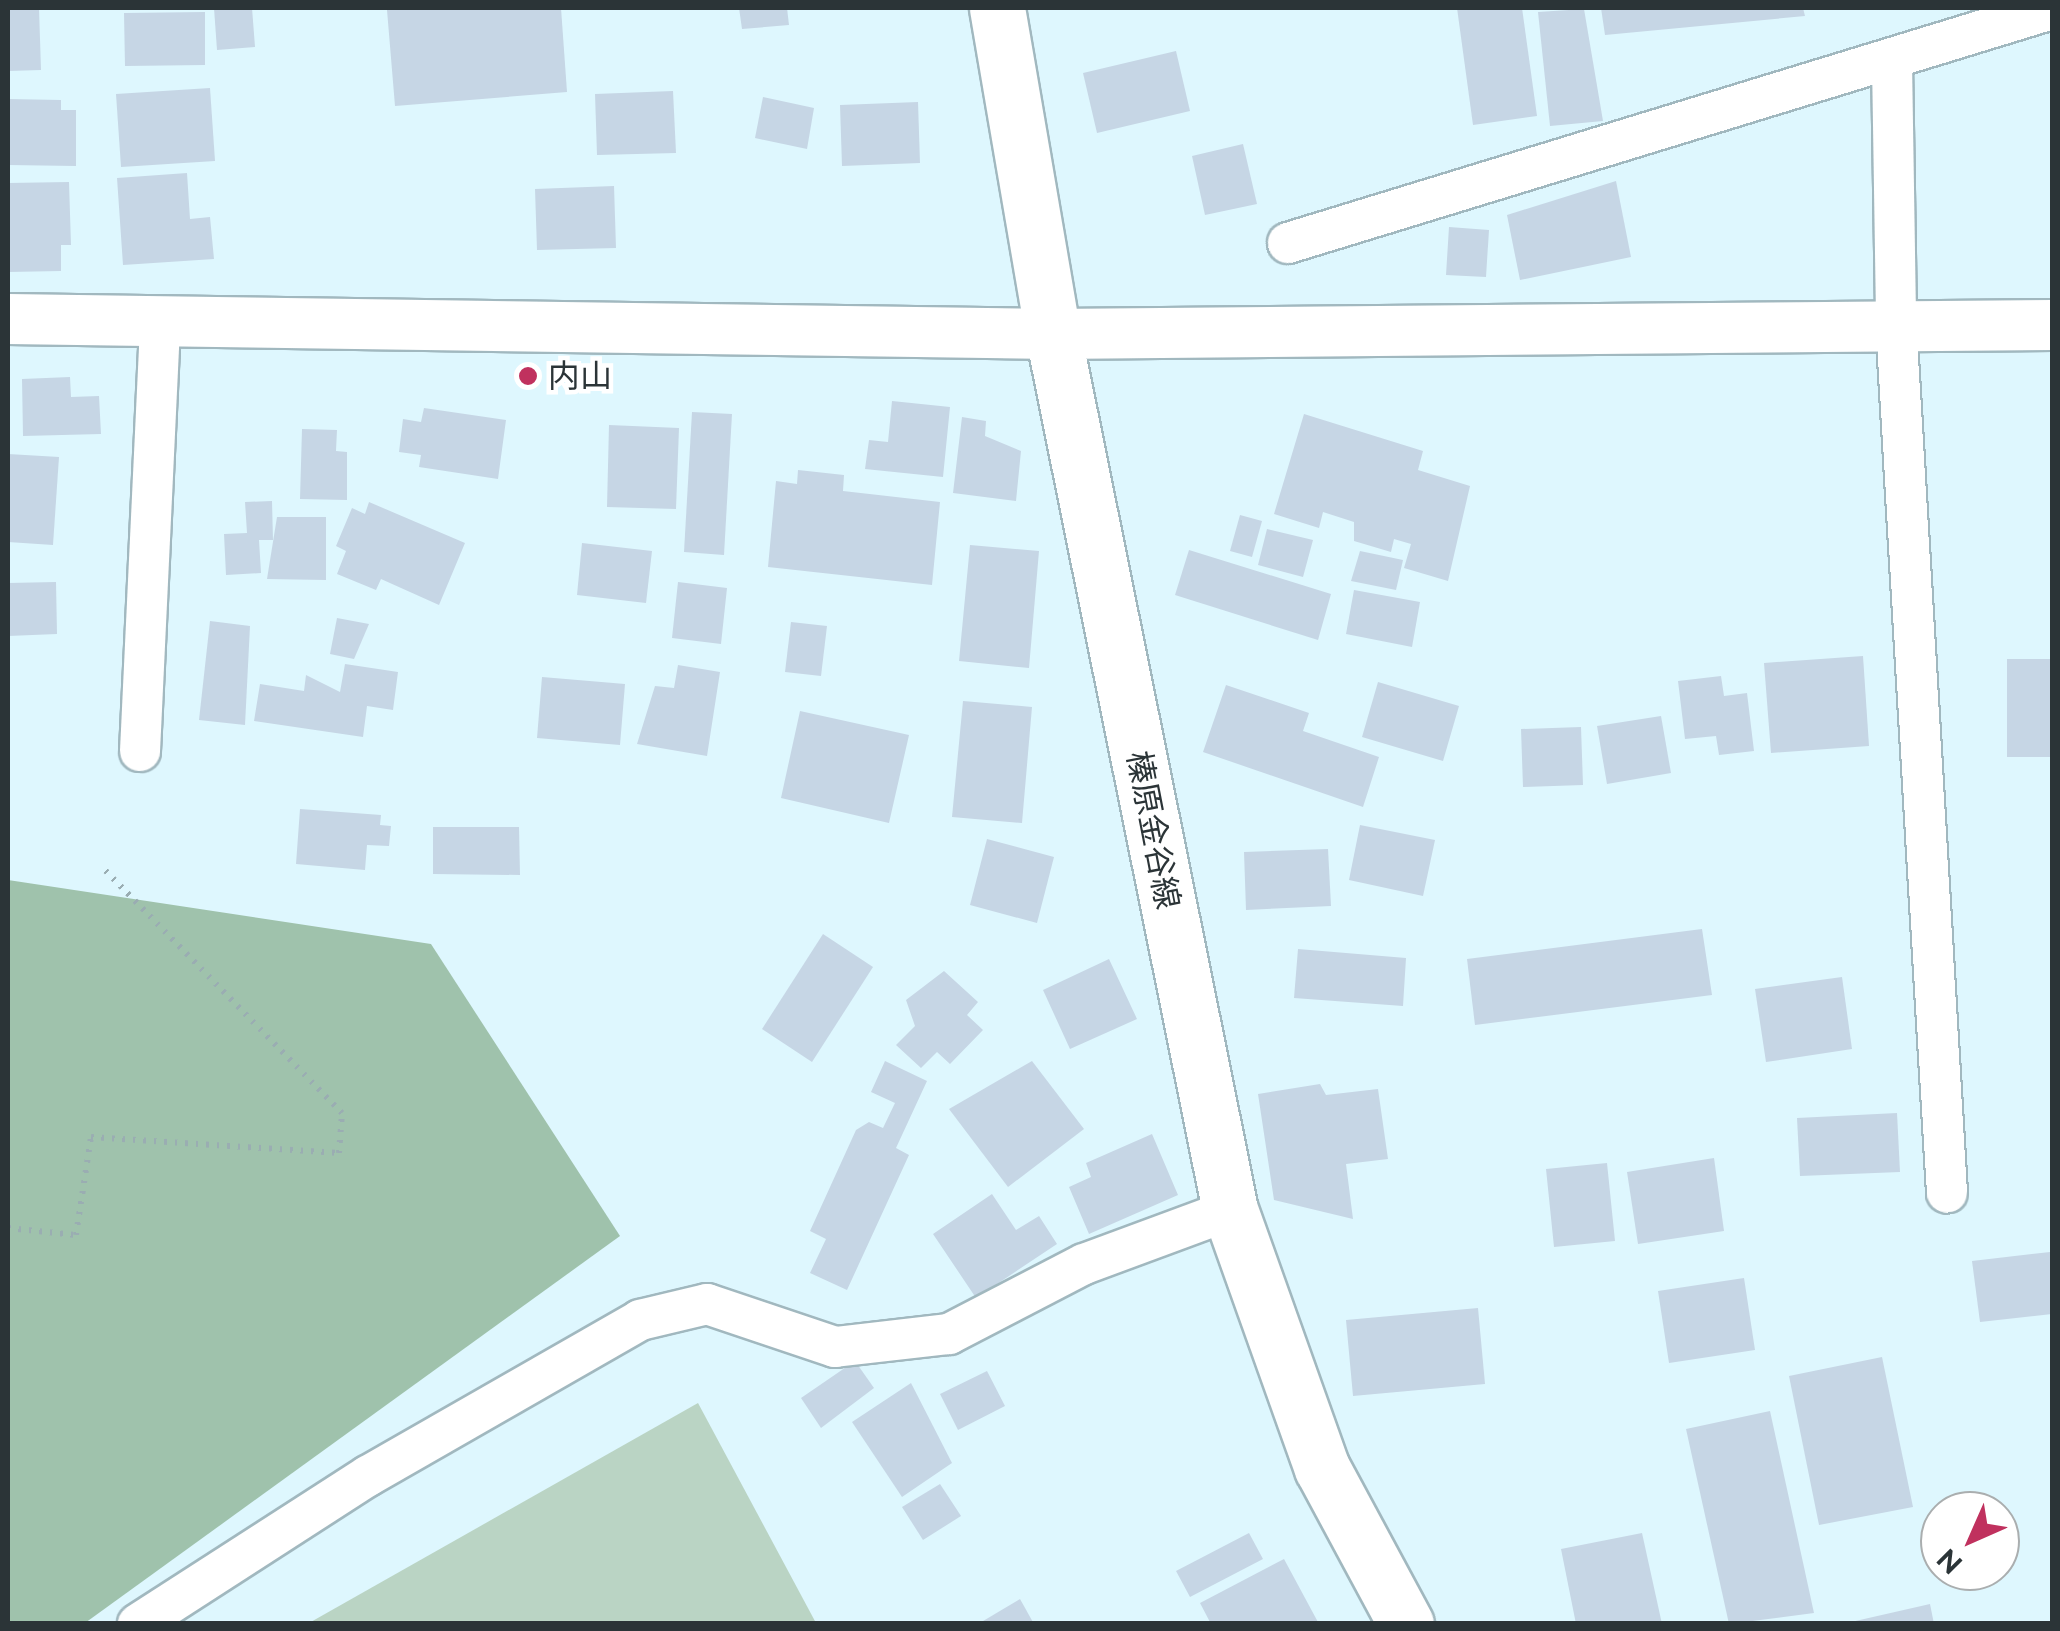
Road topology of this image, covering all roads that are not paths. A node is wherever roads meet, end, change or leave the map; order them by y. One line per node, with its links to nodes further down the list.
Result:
1 (997, 8): 9 (main road, 榛原金谷線)
2 (2052, 9): 3 (street)
3 (1892, 61): 4 (street); 6 (street)
4 (1288, 243)
5 (8, 320): 7 (street)
6 (1896, 324): 8 (street); 9 (street); 11 (street)
7 (160, 325): 9 (street); 10 (street)
8 (2052, 325)
9 (1053, 334): 12 (main road, 榛原金谷線)
10 (140, 751)
11 (1947, 1193)
12 (1230, 1210): 13 (street); 14 (main road, 榛原金谷線)
13 (138, 1624)
14 (1406, 1624)

